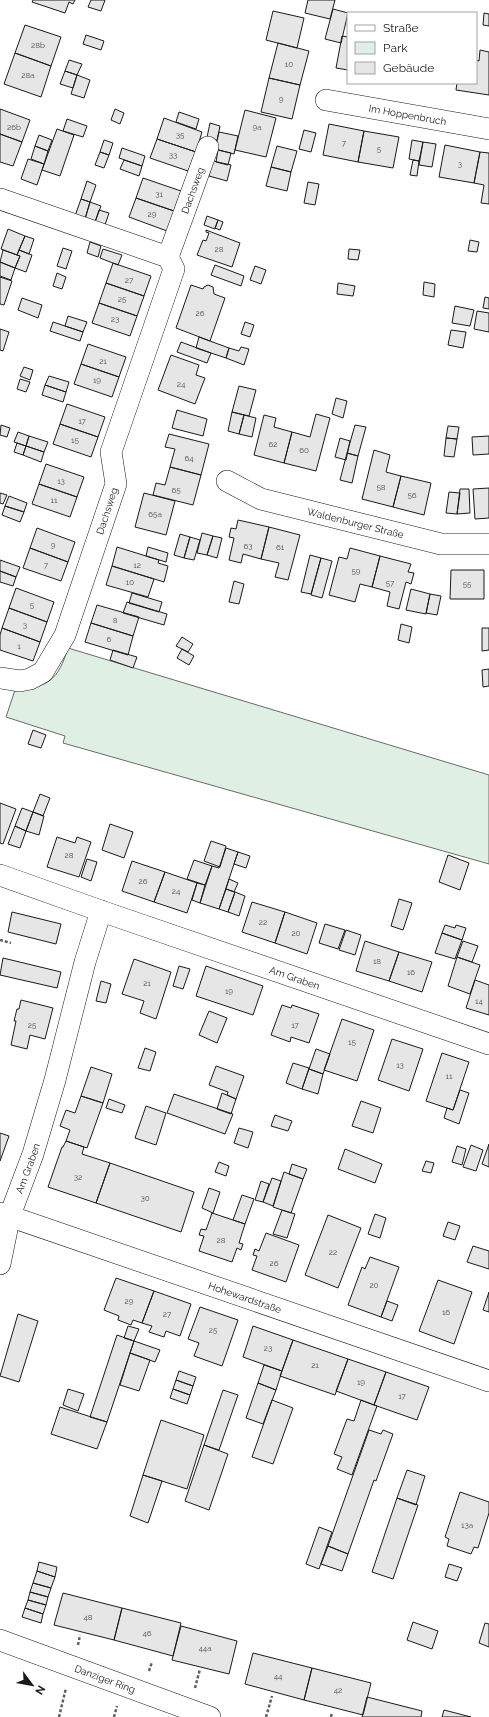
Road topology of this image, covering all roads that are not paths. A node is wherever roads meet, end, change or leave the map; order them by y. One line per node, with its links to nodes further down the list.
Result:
1 (326, 100): 2 (street, Im Hoppenbruch)
2 (489, 129)
3 (208, 147): 5 (street, Dachsweg)
4 (0, 199): 5 (street)
5 (168, 257): 8 (street, Dachsweg)
6 (227, 481): 7 (street, Waldenburger Straße)
7 (489, 544)
8 (0, 678)
9 (0, 875): 10 (street, Am Graben)
10 (101, 911): 11 (street, Am Graben); 12 (street, Am Graben)
11 (489, 1044)
12 (5, 1214): 13 (street); 14 (street, Hohewardstraße)
13 (0, 1264)
14 (489, 1382)
15 (0, 1640): 16 (street, Danziger Ring)
16 (210, 1717)

